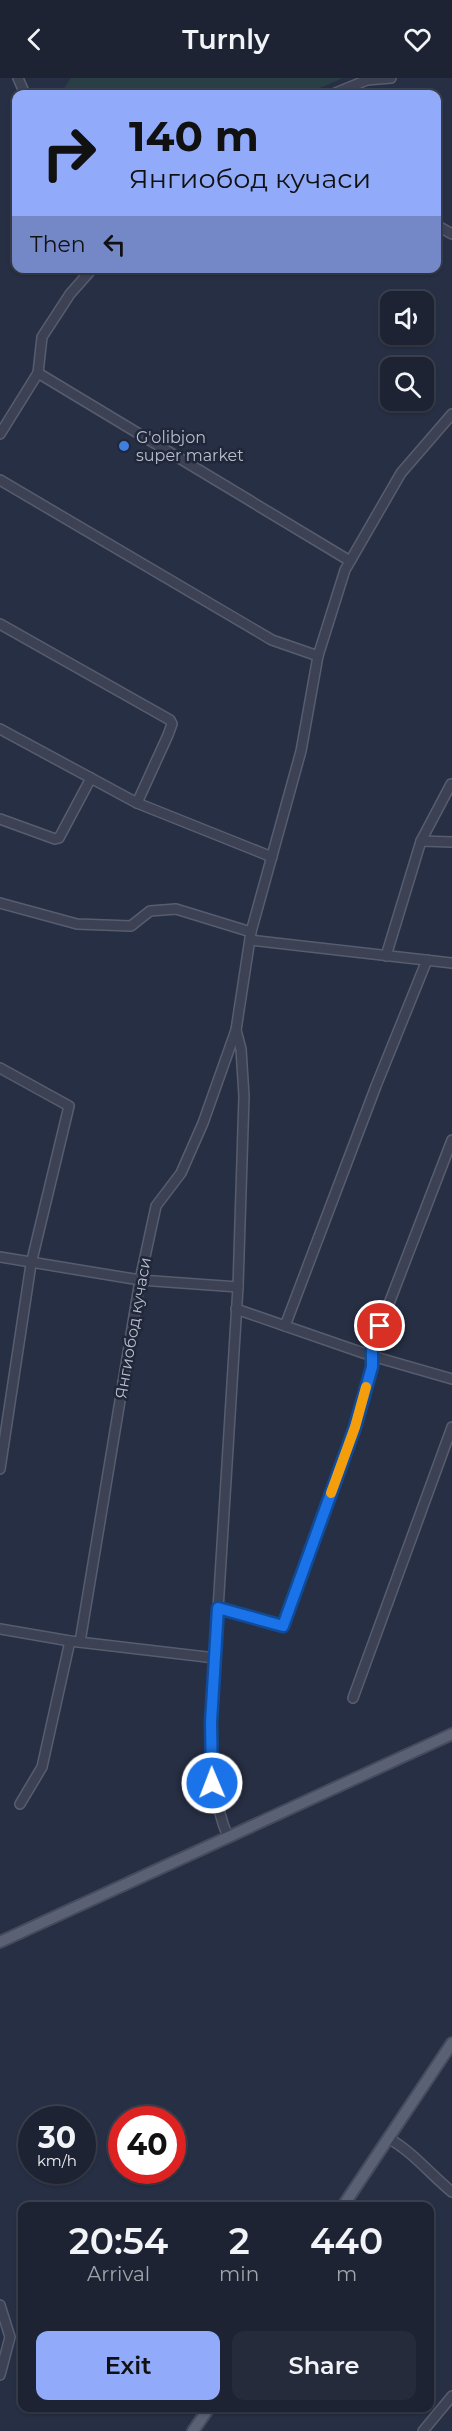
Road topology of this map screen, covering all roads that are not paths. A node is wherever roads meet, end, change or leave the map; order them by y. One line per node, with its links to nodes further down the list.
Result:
1 (391, 78): 2 (street)
2 (343, 90)
3 (89, 273): 4 (street)
4 (38, 373): 6 (street); 8 (street)
5 (452, 414): 8 (street, Янгиобод кучаси)
6 (0, 434)
7 (0, 480): 10 (street)
8 (350, 561): 10 (street, Янгиобод кучаси)
9 (0, 624): 14 (street)
10 (318, 656): 18 (street, Янгиобод кучаси)
11 (0, 729): 12 (street)
12 (91, 778): 14 (street); 15 (street)
13 (451, 784): 16 (street)
14 (137, 803): 18 (street)
15 (0, 819)
16 (422, 841): 17 (street); 21 (street)
17 (452, 842)
18 (272, 857): 20 (street, Янгиобод кучаси)
19 (0, 903): 20 (street)
20 (251, 936): 21 (street); 24 (street, Янгиобод кучаси)
21 (386, 956): 22 (street)
22 (427, 960): 23 (street); 32 (street)
23 (452, 963)
24 (236, 1030): 29 (street, Янгиобод кучаси); 30 (street, Янгиобод кучаси)
25 (0, 1068): 28 (street)
26 (452, 1140): 33 (street)
27 (0, 1257): 28 (street)
28 (31, 1264): 29 (street); 36 (street)
29 (140, 1280): 30 (street); 39 (street, Янгиобод кучаси)
30 (238, 1287): 31 (street, Янгиобод кучаси)
31 (236, 1309): 32 (street); 37 (street, Янгиобод кучаси)
32 (285, 1326): 33 (street)
33 (372, 1356): 34 (street); 37 (street)
34 (452, 1379)
35 (452, 1426): 41 (street)
36 (0, 1468)
37 (218, 1608): 40 (street, Янгиобод кучаси)
38 (0, 1629): 39 (street)
39 (75, 1641): 40 (street); 43 (street, Янгиобод кучаси)
40 (215, 1658): 44 (street, Янгиобод кучаси)
41 (353, 1698)
42 (452, 1734): 44 (main road)
43 (20, 1804)
44 (228, 1837): 45 (main road)
45 (0, 1941)
46 (452, 2043): 47 (main road)
47 (388, 2138): 48 (street); 49 (main road)
48 (452, 2192)
49 (346, 2202)
50 (0, 2304): 51 (street)
51 (0, 2375)
52 (452, 2396): 55 (street)
53 (206, 2412): 54 (main road)
54 (193, 2431)
55 (423, 2431)

